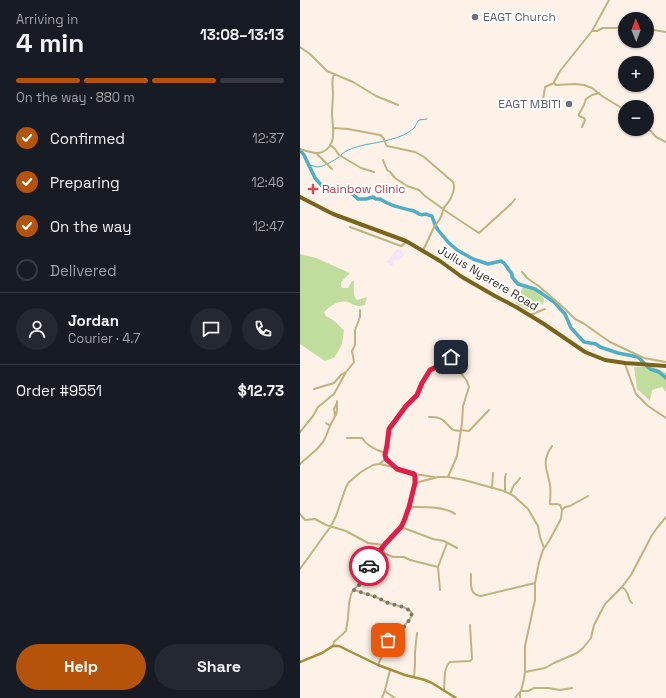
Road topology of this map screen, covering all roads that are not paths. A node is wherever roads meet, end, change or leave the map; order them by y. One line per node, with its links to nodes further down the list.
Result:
1 (610, 0): 4 (street)
2 (618, 28): 4 (street)
3 (654, 30): 5 (street)
4 (592, 31): 8 (street)
5 (666, 32)
6 (300, 47): 7 (street)
7 (334, 74): 11 (street); 14 (street)
8 (554, 83): 9 (street); 10 (street)
9 (599, 93): 12 (street); 13 (street)
10 (543, 100)
11 (398, 105)
12 (618, 105)
13 (582, 127)
14 (333, 128): 17 (street); 25 (street)
15 (654, 135): 16 (street)
16 (666, 142)
17 (330, 145): 19 (street); 22 (street)
18 (300, 149): 19 (street)
19 (316, 154): 21 (street)
20 (383, 160): 25 (street)
21 (332, 169)
22 (374, 172)
23 (300, 198): 26 (highway, Julius Nyerere Road)
24 (515, 199): 25 (street)
25 (444, 210): 28 (street)
26 (353, 222): 27 (highway, Julius Nyerere Road); 27 (street)
27 (406, 241): 28 (highway, Julius Nyerere Road)
28 (423, 251): 32 (highway, Julius Nyerere Road)
29 (522, 272): 34 (street)
30 (545, 309): 32 (street)
31 (360, 310): 38 (street)
32 (530, 315): 35 (highway, Julius Nyerere Road)
33 (453, 353): 50 (street)
34 (666, 362)
35 (625, 363): 37 (highway, Julius Nyerere Road); 43 (street)
36 (455, 366): 46 (street)
37 (666, 366)
38 (346, 372): 39 (street); 47 (street)
39 (314, 390)
40 (337, 402): 45 (street)
41 (489, 410): 46 (street)
42 (430, 417): 46 (street)
43 (666, 418)
44 (326, 423): 45 (street)
45 (330, 426): 52 (street)
46 (461, 431): 59 (street)
47 (300, 432)
48 (347, 438): 50 (street)
49 (552, 446): 67 (street)
50 (385, 453): 51 (street)
51 (386, 459): 53 (street); 54 (street)
52 (300, 464)
53 (379, 464): 54 (street); 71 (street)
54 (394, 467): 56 (street)
55 (493, 473): 62 (street)
56 (414, 474): 58 (street); 61 (street)
57 (506, 474): 63 (street)
58 (438, 477): 59 (street); 61 (street)
59 (448, 477): 62 (street)
60 (520, 478): 64 (street)
61 (415, 483): 66 (street)
62 (492, 488): 63 (street)
63 (505, 492): 64 (street)
64 (510, 494): 77 (street)
65 (588, 496): 67 (street)
66 (409, 507): 69 (street); 72 (street)
67 (562, 510): 77 (street)
68 (300, 514): 71 (street)
69 (455, 514)
70 (666, 517): 82 (street)
71 (331, 526): 74 (street); 79 (street)
72 (401, 527): 73 (street); 74 (street)
73 (447, 543): 76 (street); 78 (street)
74 (385, 544): 75 (street)
75 (383, 548): 78 (street); 83 (street)
76 (457, 548)
77 (544, 548): 81 (street)
78 (438, 567): 84 (street)
79 (300, 569)
80 (471, 574): 81 (street)
81 (535, 583): 94 (street)
82 (622, 587): 85 (street); 94 (street)
83 (354, 590): 89 (street); 90 (street)
84 (440, 590)
85 (632, 603)
86 (470, 625): 98 (street)
87 (387, 630): 89 (street)
88 (417, 633): 95 (street)
89 (389, 644): 92 (street)
90 (332, 646): 91 (street); 92 (street)
91 (300, 662)
92 (378, 665): 93 (street)
93 (390, 670): 95 (street); 97 (street)
94 (525, 672): 99 (street)
95 (414, 677): 98 (street)
96 (572, 688): 99 (street)
97 (385, 690): 100 (street); 101 (street)
98 (444, 691): 102 (street)
99 (521, 691): 103 (street); 104 (street)
100 (382, 698)
101 (395, 698)
102 (456, 698)
103 (515, 698)
104 (520, 698)

